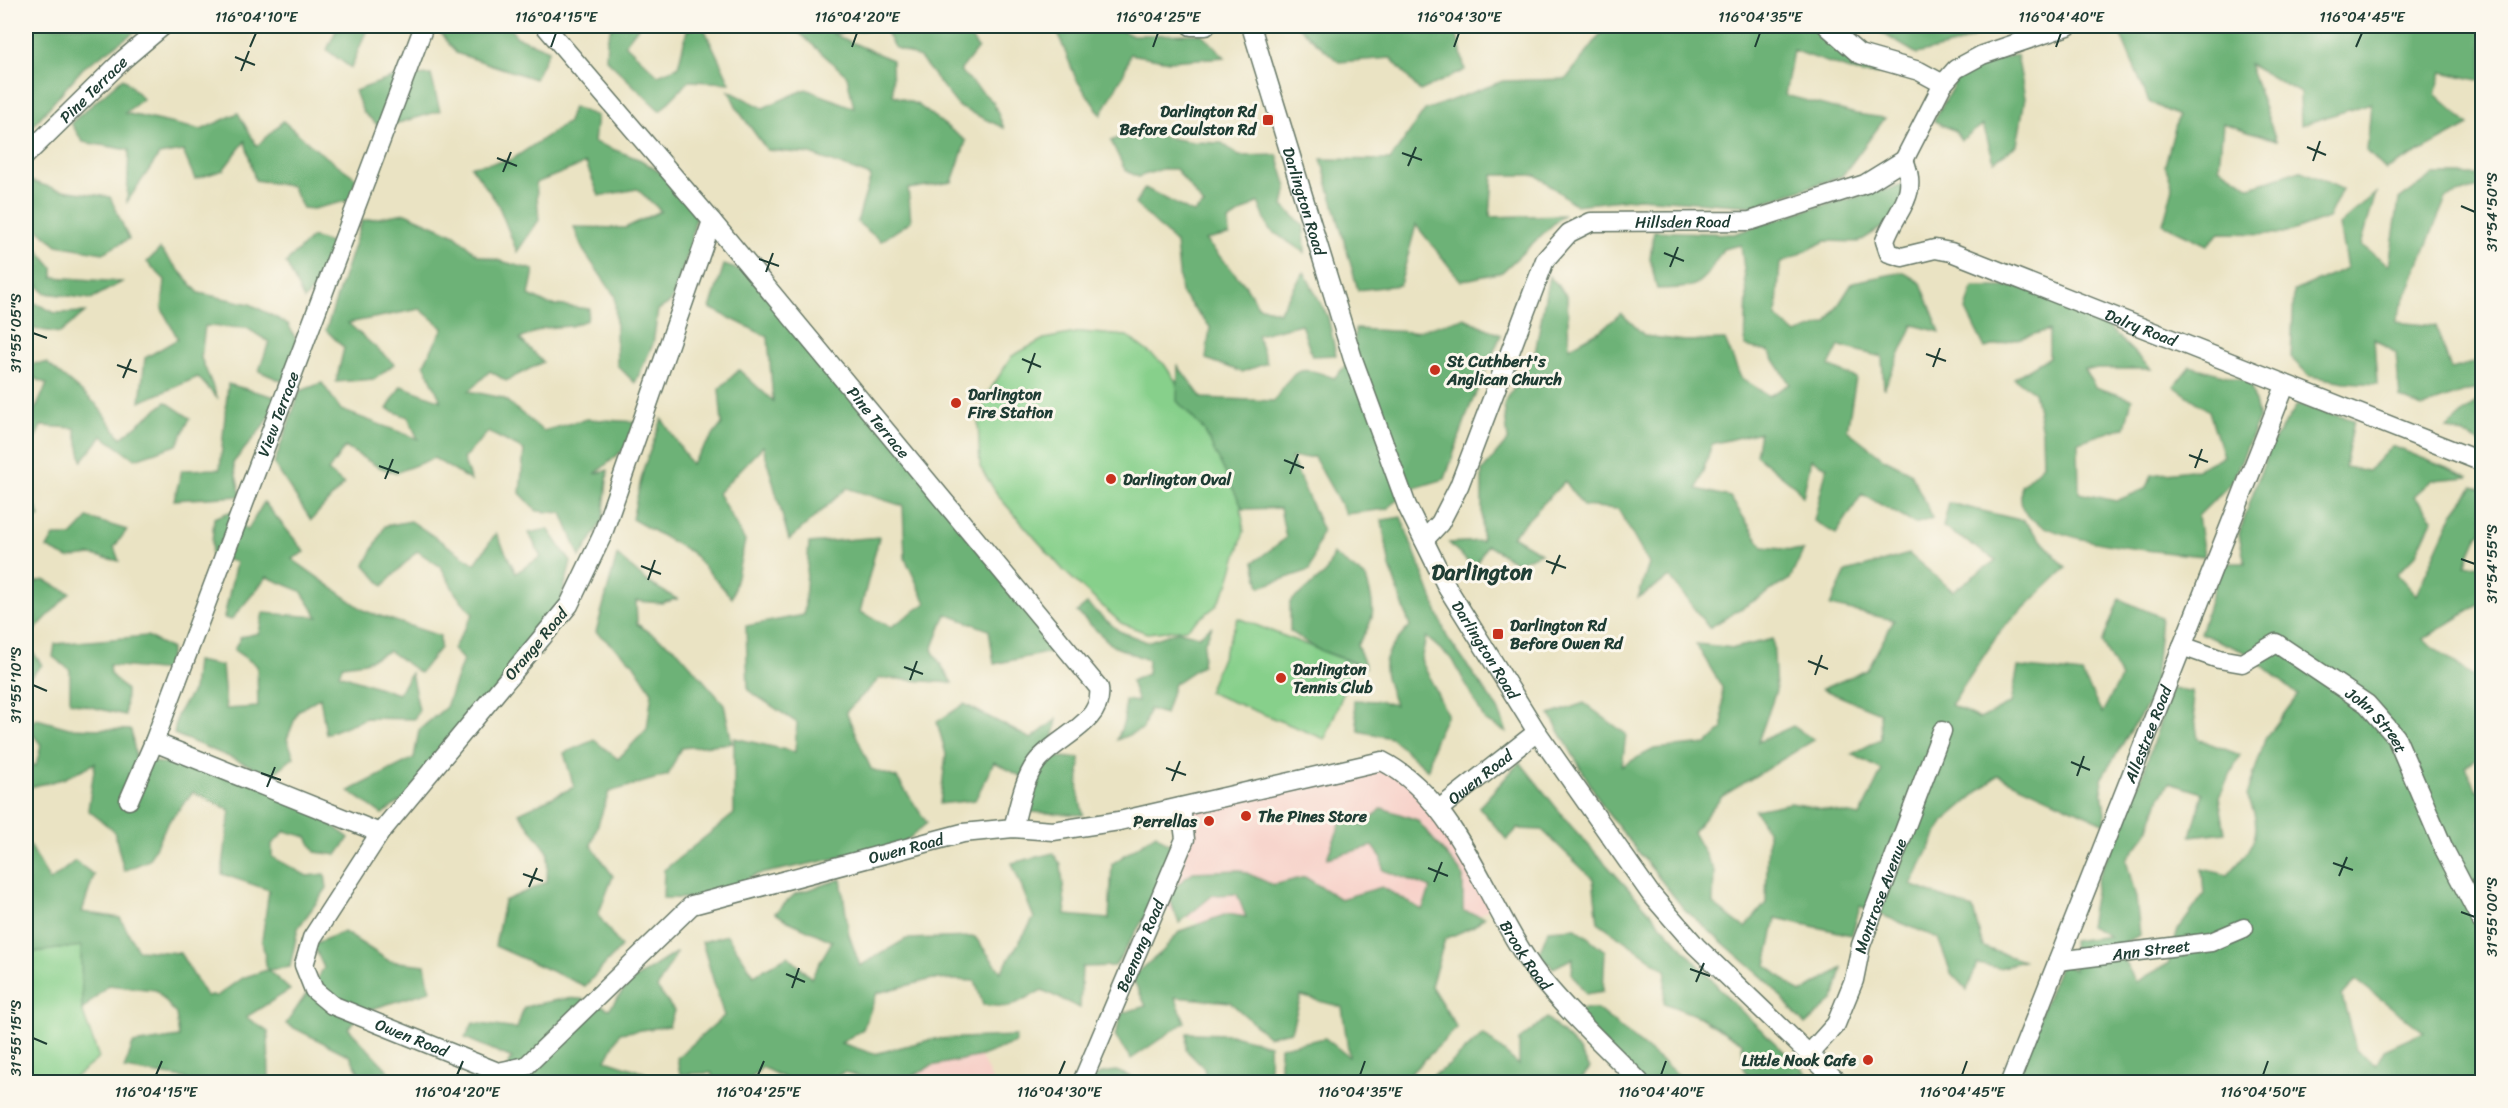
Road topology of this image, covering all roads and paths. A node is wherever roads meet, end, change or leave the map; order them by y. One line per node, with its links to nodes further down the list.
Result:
1 (163, 26): 10 (street, Pine Terrace)
2 (424, 26): 19 (street, View Terrace)
3 (545, 26): 12 (street, Pine Terrace)
4 (1191, 26): 5 (street)
5 (1206, 26)
6 (1251, 26): 15 (street, Darlington Road)
7 (1827, 26): 9 (street)
8 (2068, 26): 9 (street)
9 (1943, 84): 11 (street)
10 (26, 155)
11 (1904, 160): 13 (street, Dalry Road); 15 (street, Hillsden Road)
12 (712, 221): 23 (street, Pine Terrace); 24 (street, Orange Road)
13 (2285, 386): 14 (street, Dalry Road); 16 (street, Allestree Road)
14 (2482, 462)
15 (1424, 540): 18 (street, Darlington Road)
16 (2182, 646): 25 (street, John Street); 27 (street, Allestree Road)
17 (1942, 731): 29 (street, Montrose Avenue)
18 (1537, 732): 22 (street, Owen Road); 29 (street, Darlington Road)
19 (154, 742): 20 (street, View Terrace); 24 (street)
20 (129, 800)
21 (1181, 807): 22 (street, Owen Road); 23 (street, Owen Road); 30 (street, Beenong Road)
22 (1439, 809): 31 (street, Brook Road)
23 (1013, 828): 28 (street, Owen Road)
24 (380, 833): 28 (street, Orange Road)
25 (2482, 922)
26 (2244, 928): 27 (street, Ann Street)
27 (2058, 961): 33 (street, Allestree Road)
28 (314, 990)
29 (1809, 1054): 32 (street, Darlington Road)
30 (1082, 1083)
31 (1640, 1083)
32 (1838, 1083)
33 (2010, 1083)

